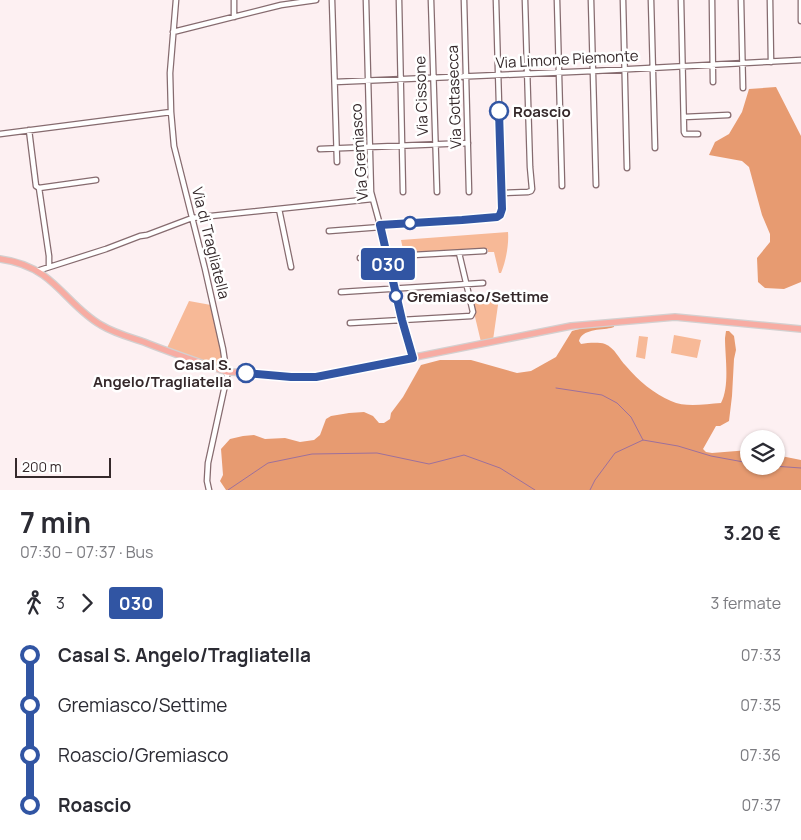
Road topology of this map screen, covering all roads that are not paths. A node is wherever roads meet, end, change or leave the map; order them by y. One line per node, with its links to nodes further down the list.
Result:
1 (176, 0): 23 (street, Via di Tragliatella)
2 (234, 0): 21 (street)
3 (316, 0): 20 (street)
4 (332, 0): 39 (street)
5 (366, 0): 38 (street, Via Gremiasco)
6 (399, 0): 37 (street)
7 (431, 0): 36 (street, Via Cissone)
8 (464, 0): 35 (street, Via Gottasecca)
9 (496, 0): 34 (street)
10 (525, 0): 33 (street)
11 (557, 0): 32 (street)
12 (591, 0): 31 (street)
13 (622, 0): 30 (street)
14 (651, 0): 29 (street)
15 (681, 0): 28 (street)
16 (712, 0): 27 (street)
17 (741, 0): 26 (street)
18 (770, 0): 25 (street)
19 (800, 0): 22 (street)
20 (308, 1): 21 (street)
21 (234, 17): 23 (street)
22 (801, 20)
23 (173, 32): 42 (street, Via di Tragliatella)
24 (801, 60): 25 (street, Via Limone Piemonte)
25 (772, 62): 26 (street, Via Limone Piemonte)
26 (742, 64): 27 (street, Via Limone Piemonte); 41 (street)
27 (713, 65): 28 (street, Via Limone Piemonte); 40 (street)
28 (683, 66): 29 (street, Via Limone Piemonte); 44 (street)
29 (653, 67): 30 (street, Via Limone Piemonte); 53 (street)
30 (624, 69): 31 (street, Via Limone Piemonte); 56 (street)
31 (593, 71): 32 (street, Via Limone Piemonte); 58 (street)
32 (559, 72): 33 (street, Via Limone Piemonte); 59 (street)
33 (527, 74): 34 (street, Via Limone Piemonte); 64 (street)
34 (498, 75): 35 (street, Via Limone Piemonte); 64 (street)
35 (466, 76): 36 (street, Via Limone Piemonte); 48 (street, Via Gottasecca)
36 (433, 77): 37 (street, Via Limone Piemonte); 49 (street, Via Cissone)
37 (400, 78): 38 (street, Via Limone Piemonte); 50 (street)
38 (367, 80): 39 (street, Via Limone Piemonte); 51 (street, Via Gremiasco)
39 (334, 82): 52 (street)
40 (713, 82)
41 (743, 88)
42 (171, 112): 45 (street); 67 (street, Via di Tragliatella)
43 (728, 115): 44 (street)
44 (684, 117): 47 (street)
45 (29, 130): 46 (street); 60 (street)
46 (0, 134)
47 (698, 134)
48 (468, 143): 49 (street); 63 (street, Via Gottasecca)
49 (435, 144): 50 (street); 62 (street, Via Cissone)
50 (402, 145): 51 (street); 61 (street)
51 (369, 147): 52 (street); 65 (street, Via Gremiasco)
52 (336, 148): 54 (street); 55 (street)
53 (655, 148)
54 (320, 149)
55 (337, 162)
56 (627, 168)
57 (96, 180): 60 (street)
58 (596, 185)
59 (562, 186)
60 (39, 188): 75 (street)
61 (403, 192)
62 (437, 192)
63 (469, 192)
64 (502, 193): 68 (street)
65 (372, 199): 66 (street); 68 (street, Via Gremiasco)
66 (279, 209): 67 (street); 76 (street)
67 (192, 218): 75 (street); 86 (street, Via di Tragliatella)
68 (380, 226): 69 (street); 72 (street, Via Gremiasco)
69 (329, 231)
70 (484, 251): 71 (street)
71 (459, 253): 72 (street); 79 (street)
72 (386, 257): 73 (street); 80 (street, Via Gremiasco)
73 (360, 258)
74 (0, 259): 77 (main road)
75 (49, 267): 77 (street)
76 (291, 267)
77 (37, 271): 86 (main road)
78 (483, 283): 79 (street)
79 (466, 284): 80 (street); 82 (street)
80 (394, 289): 81 (street); 82 (street, Via Gremiasco)
81 (341, 292)
82 (402, 320): 83 (street); 85 (street, Via Gremiasco)
83 (350, 323)
84 (801, 329): 85 (main road)
85 (413, 358): 86 (main road)
86 (227, 372): 87 (street, Via di Tragliatella)
87 (208, 490)

